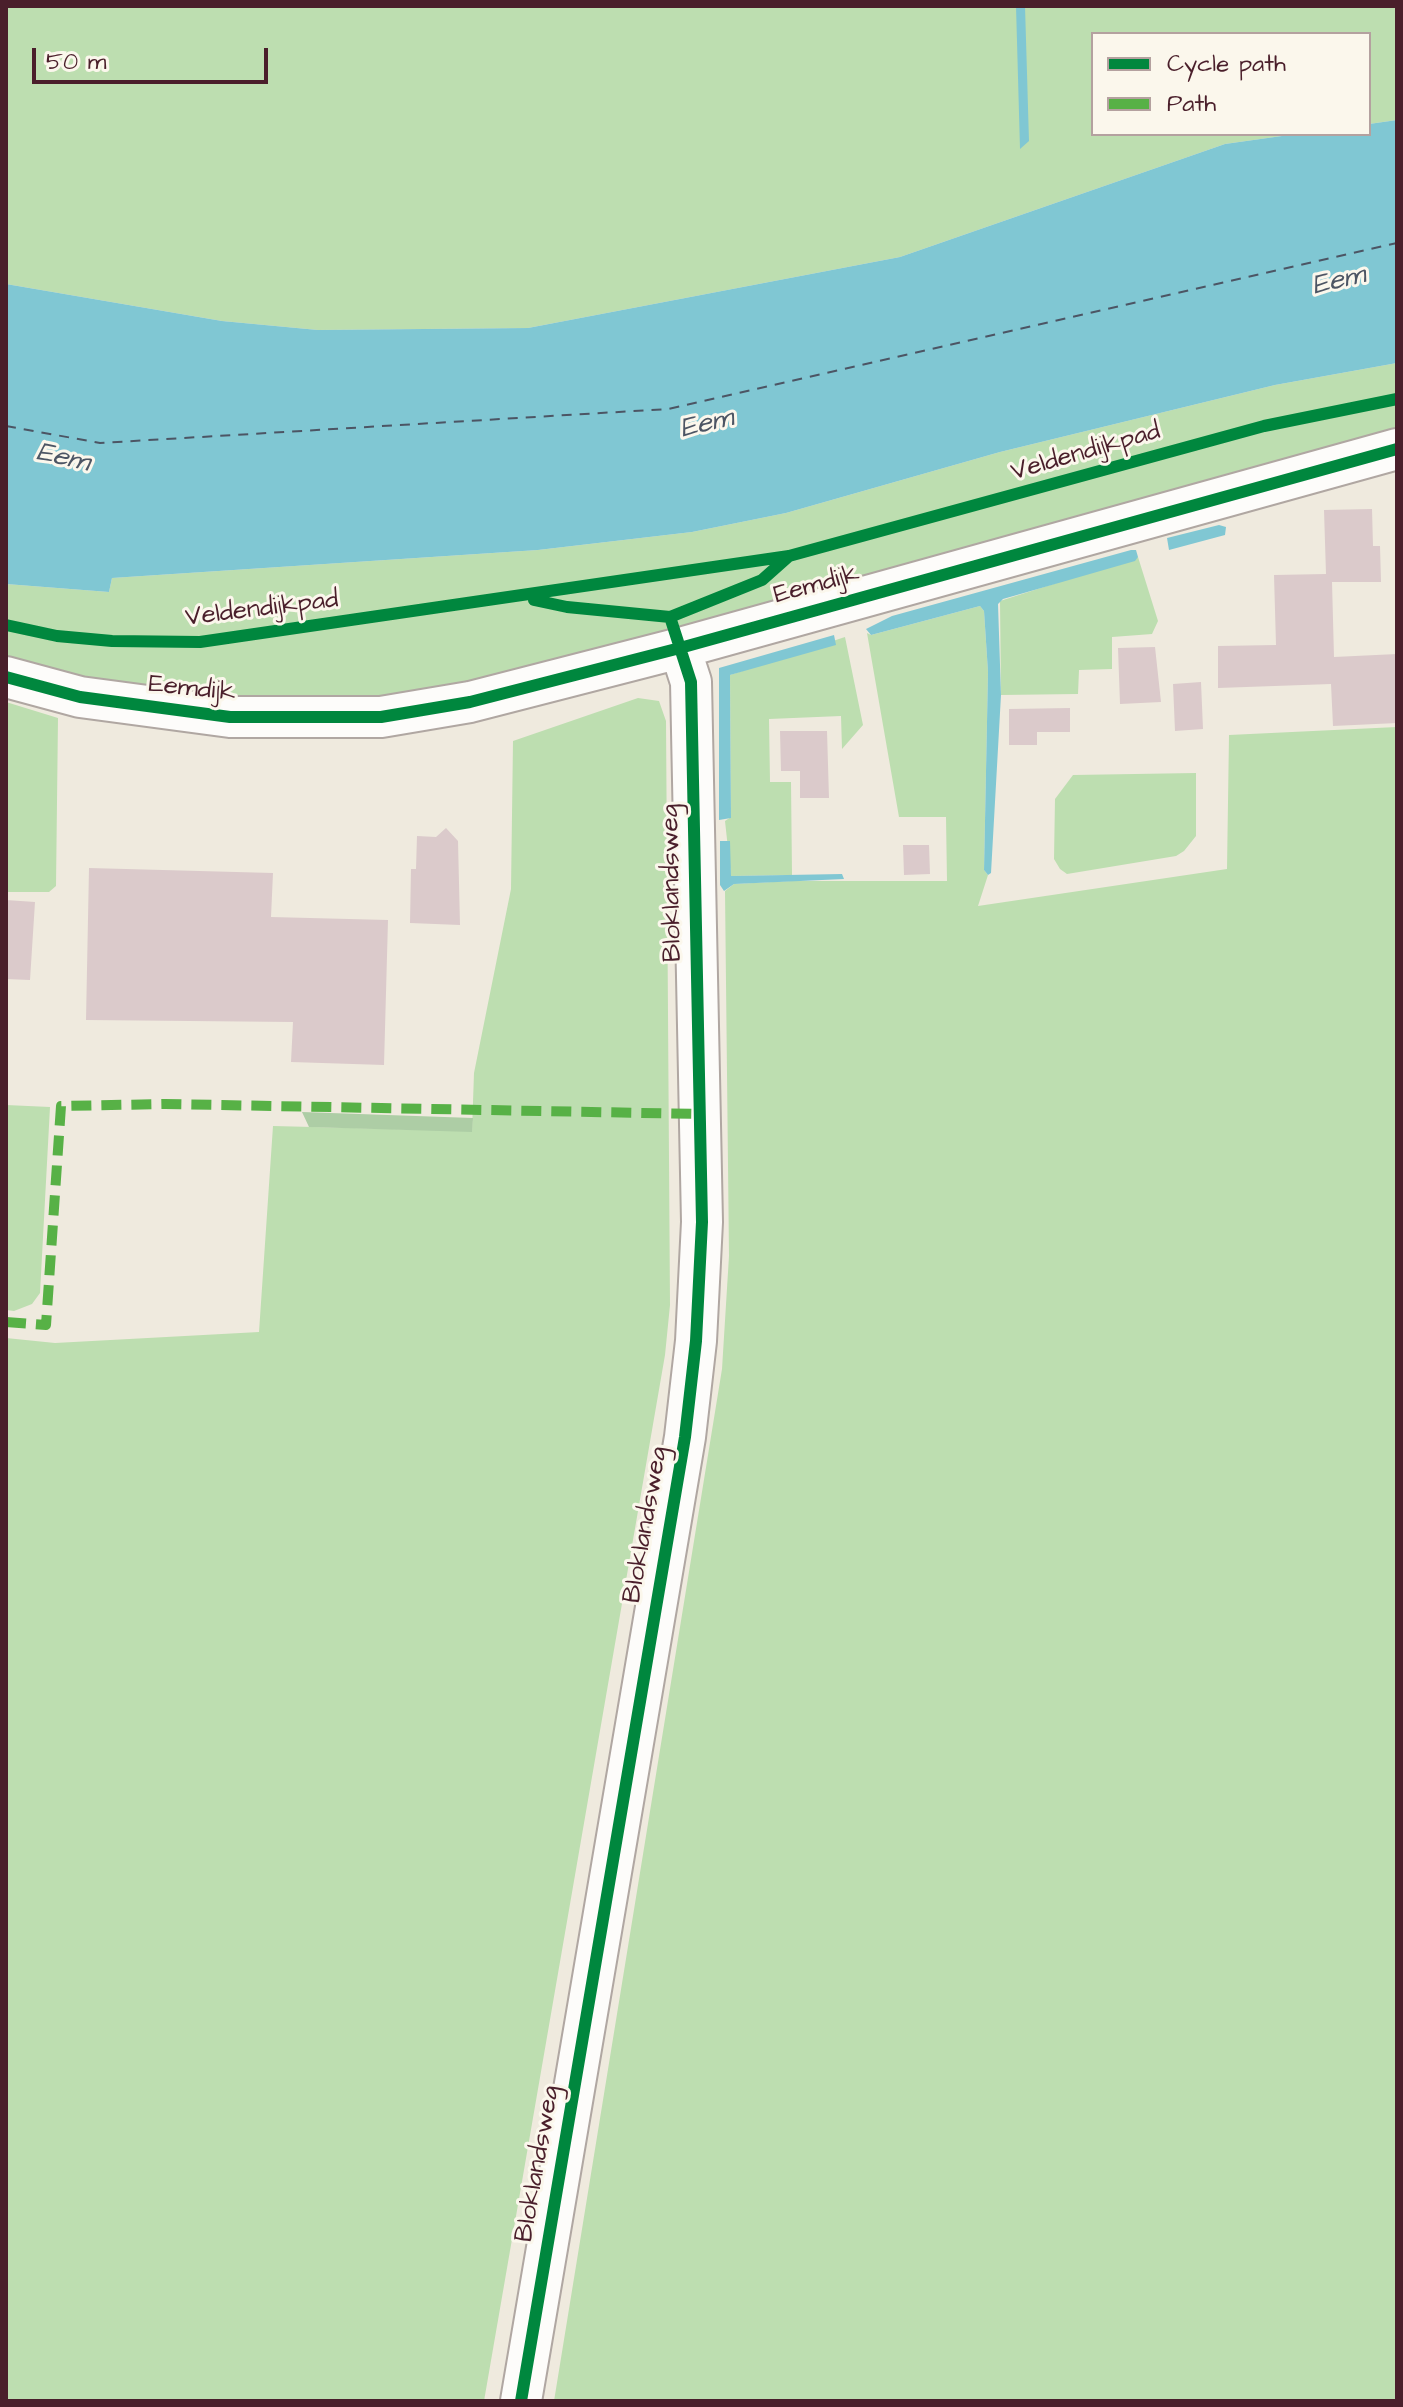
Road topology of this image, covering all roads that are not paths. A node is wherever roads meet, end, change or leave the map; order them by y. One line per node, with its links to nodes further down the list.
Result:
1 (1397, 449): 2 (street, Eemdijk)
2 (680, 648): 3 (street, Eemdijk); 4 (street, Bloklandsweg)
3 (6, 677)
4 (521, 2401)

